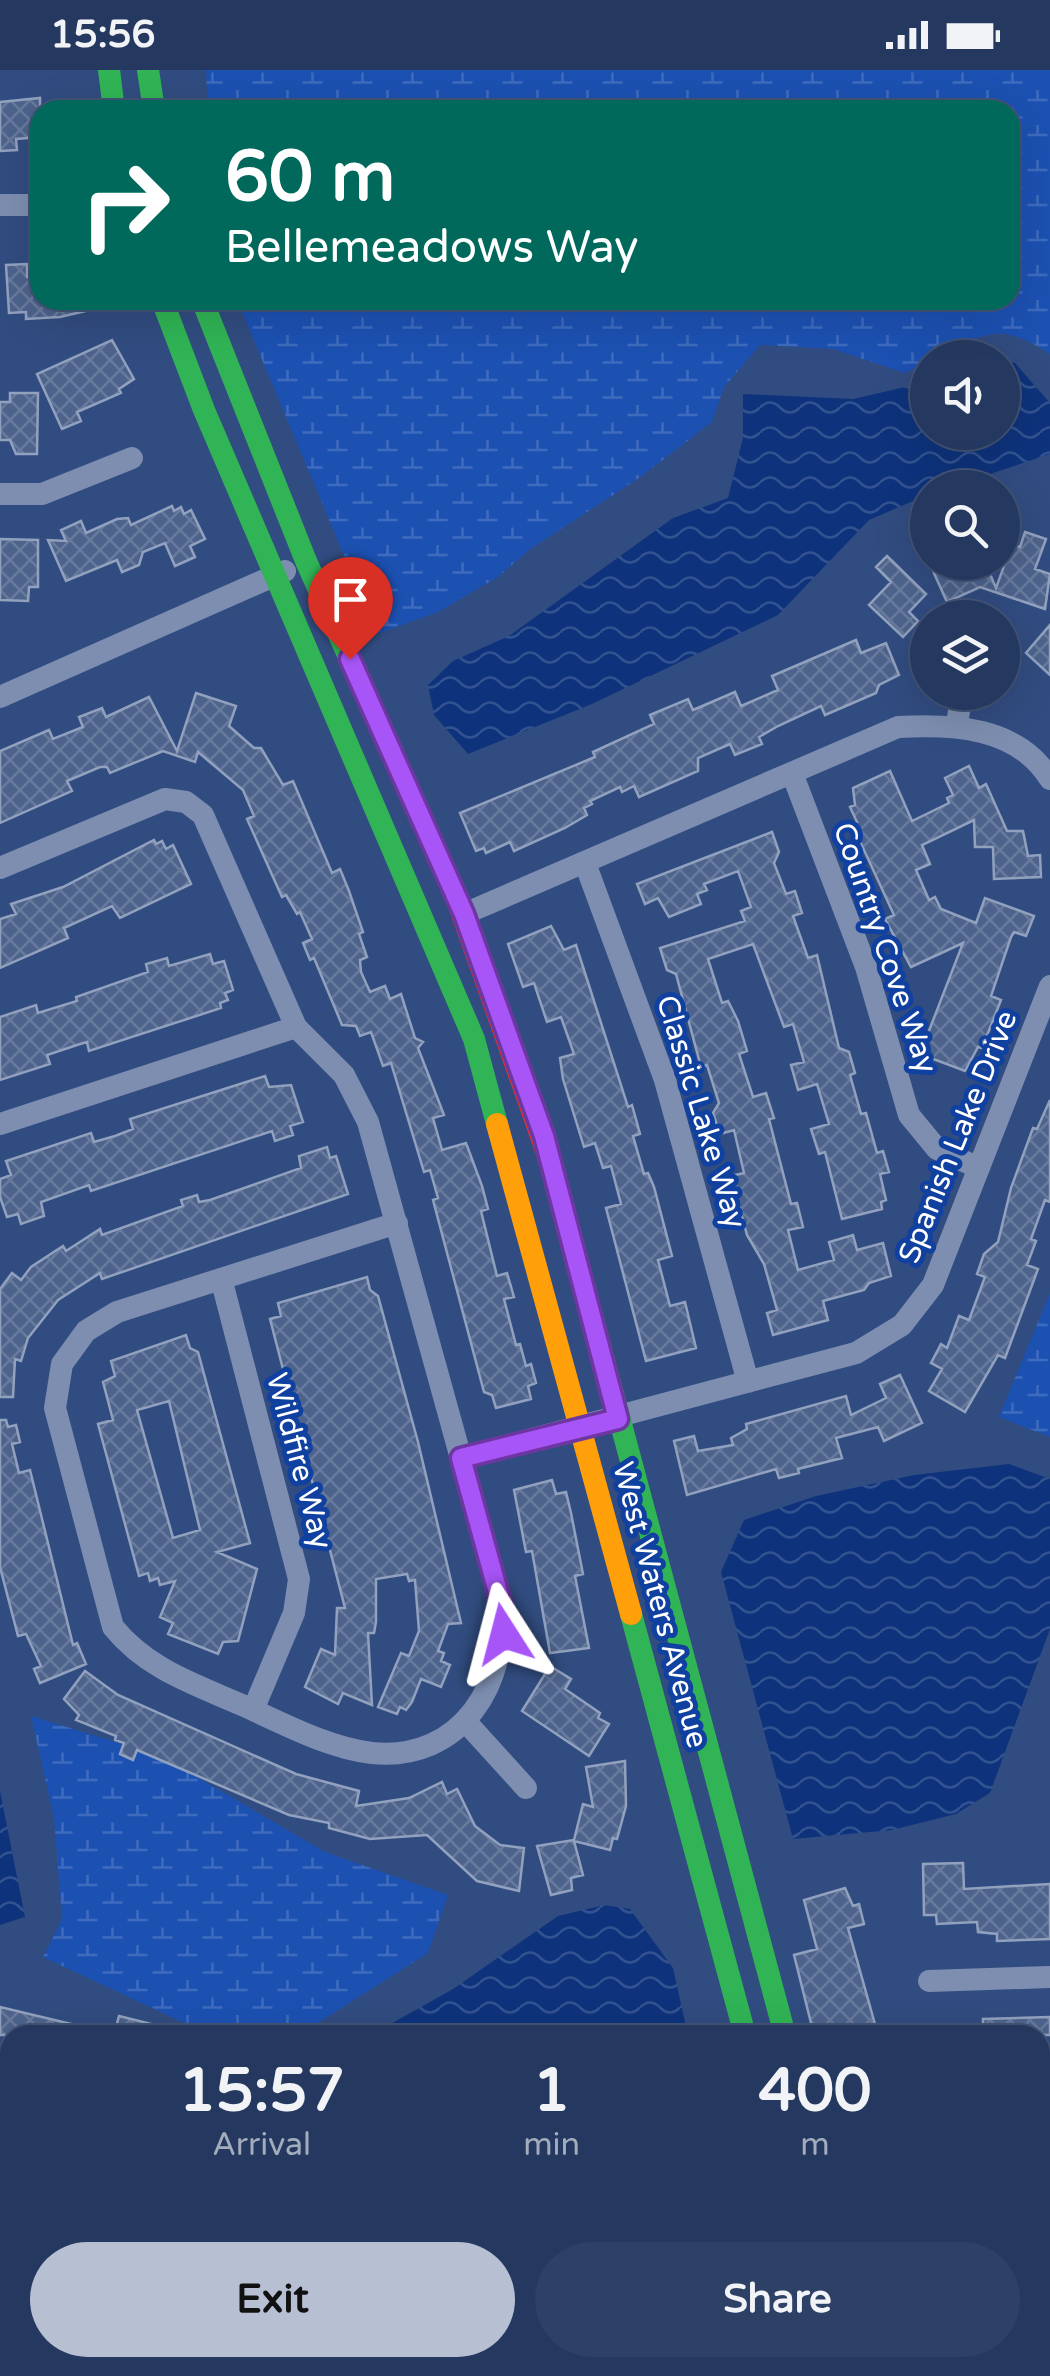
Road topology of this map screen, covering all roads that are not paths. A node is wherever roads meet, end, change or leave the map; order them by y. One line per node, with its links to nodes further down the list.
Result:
1 (109, 70): 3 (street)
2 (148, 70): 4 (street)
3 (113, 100)
4 (152, 100)
5 (0, 205): 6 (street)
6 (30, 205)
7 (166, 310): 12 (street, West Waters Avenue)
8 (206, 310): 11 (street, West Waters Avenue)
9 (132, 458): 10 (street)
10 (0, 494)
11 (306, 561): 12 (street); 20 (street, West Waters Avenue)
12 (277, 574): 13 (street); 29 (street, West Waters Avenue)
13 (0, 697)
14 (959, 710): 15 (street)
15 (957, 724): 16 (street); 17 (street)
16 (792, 773): 18 (street); 24 (street, Country Cove Way)
17 (1050, 778)
18 (585, 863): 20 (street); 27 (street, Classic Lake Way)
19 (0, 868): 22 (street)
20 (464, 914): 28 (street, West Waters Avenue)
21 (1050, 986): 24 (street, Spanish Lake Drive)
22 (296, 1027): 23 (street); 25 (street)
23 (0, 1124)
24 (979, 1168): 27 (street, Spanish Lake Drive)
25 (398, 1222): 26 (street); 30 (street)
26 (222, 1282): 31 (street, Wildfire Way); 31 (street)
27 (748, 1382): 28 (street, Spanish Lake Drive)
28 (618, 1419): 29 (street, Spanish Lake Drive); 37 (street, West Waters Avenue)
29 (582, 1428): 30 (street, Spanish Lake Drive); 36 (street, West Waters Avenue)
30 (461, 1458): 32 (street)
31 (254, 1710): 32 (street)
32 (466, 1722): 33 (street)
33 (526, 1788)
34 (1050, 1978): 35 (street)
35 (930, 1980)
36 (743, 2025)
37 (781, 2025)

